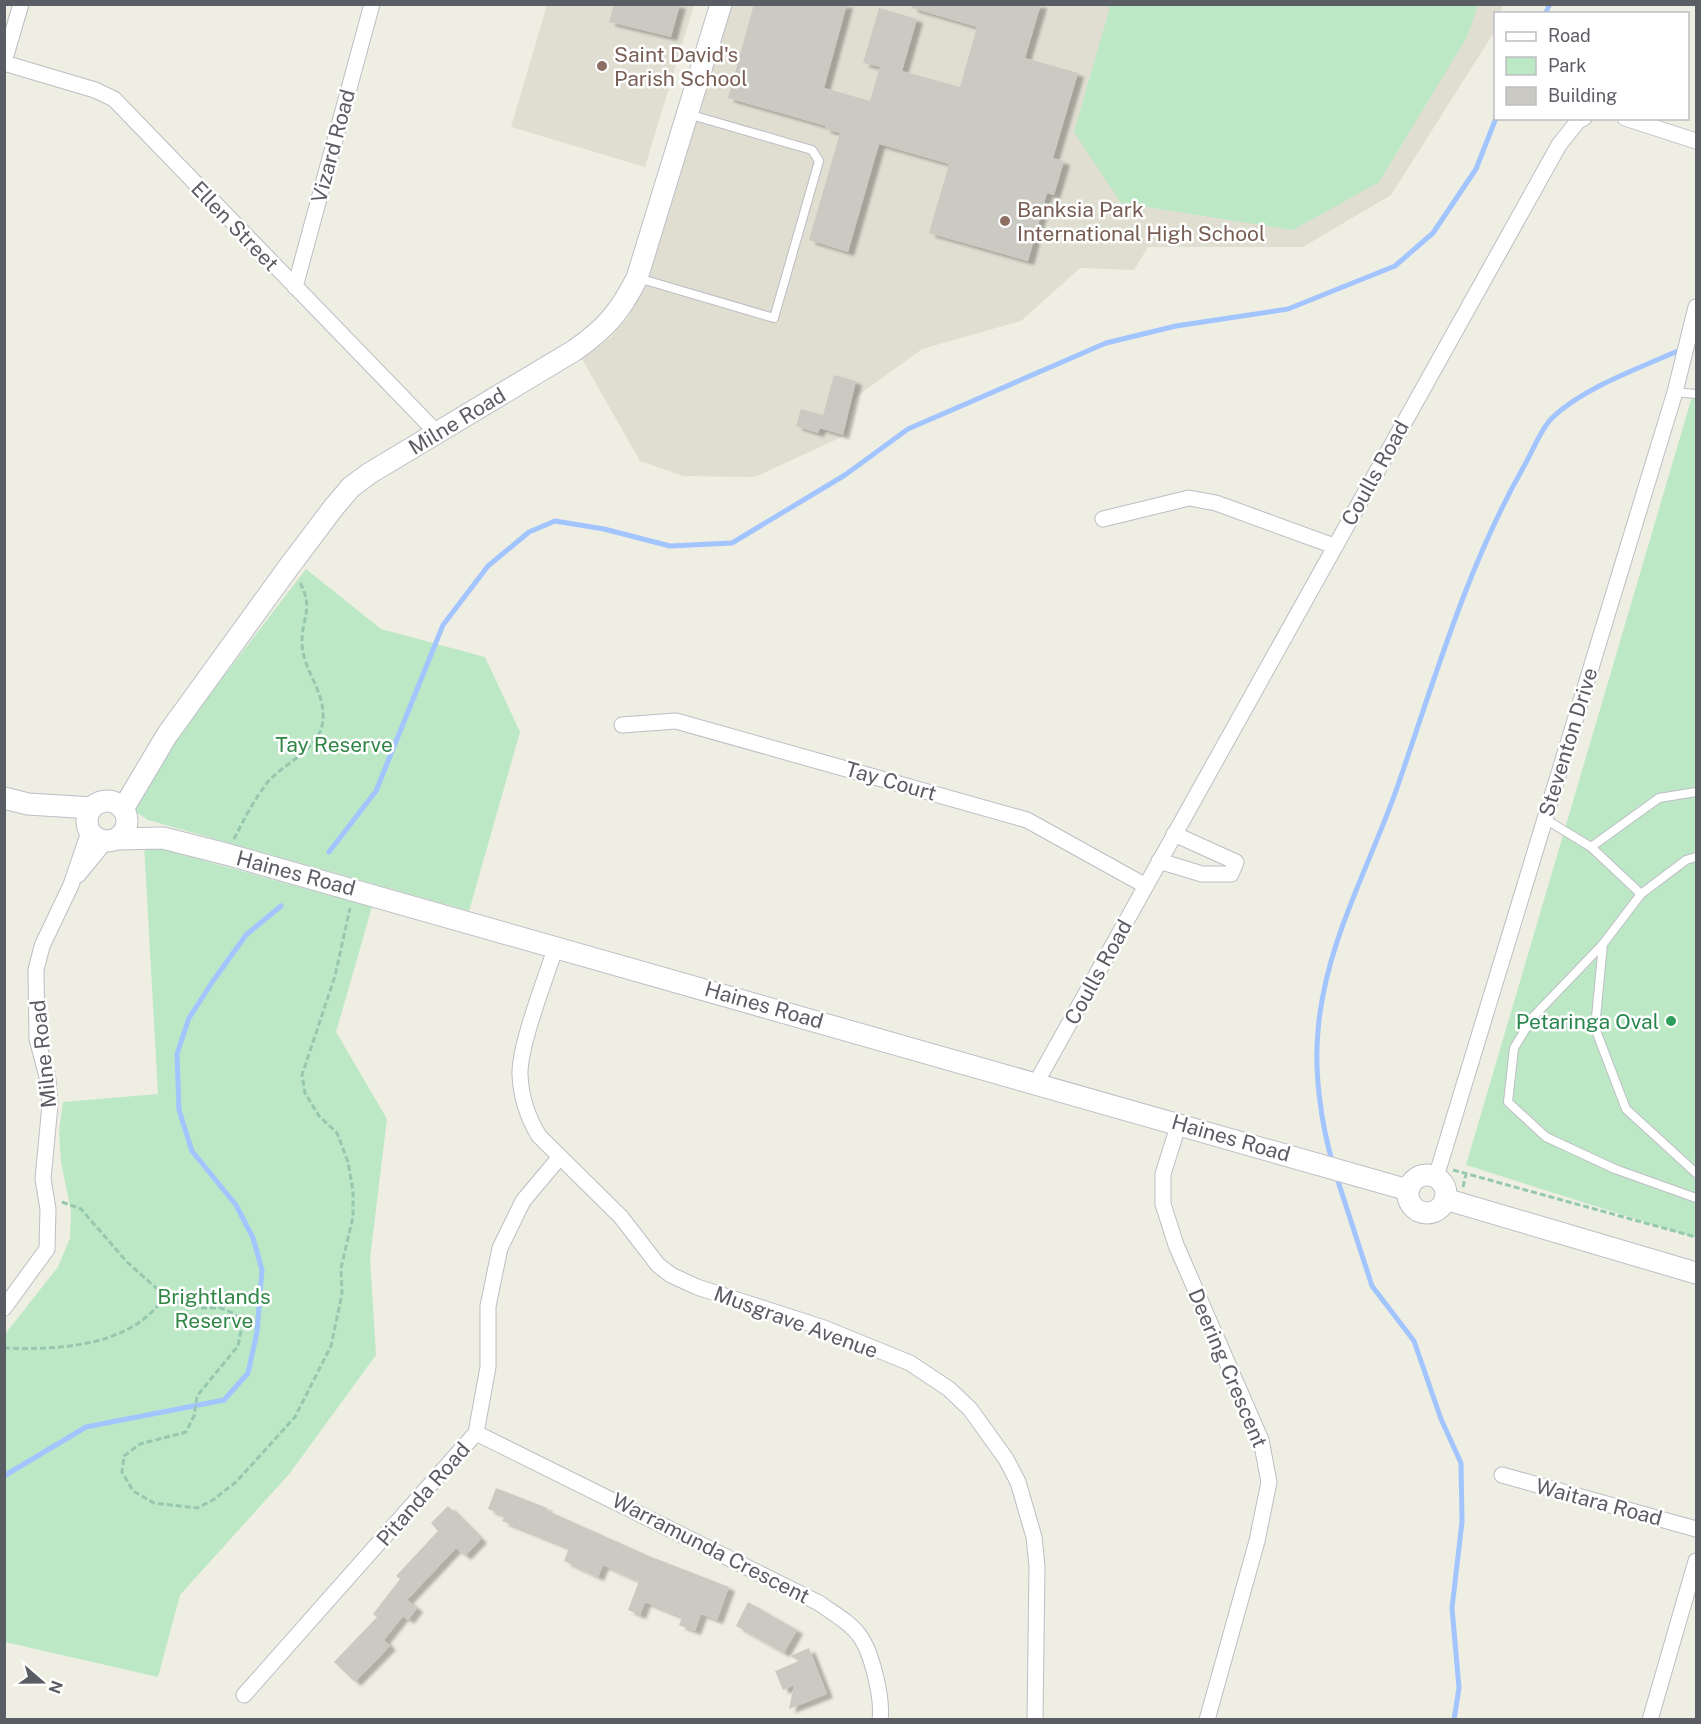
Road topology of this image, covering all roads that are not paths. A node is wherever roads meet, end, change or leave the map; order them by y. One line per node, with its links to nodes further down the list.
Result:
1 (21, 4): 4 (street)
2 (372, 4): 10 (street, Vizard Road)
3 (721, 4): 5 (main road, Milne Road)
4 (4, 62): 10 (street, Ellen Street)
5 (687, 114): 9 (main road, Milne Road); 9 (lane)
6 (1580, 120): 16 (street, Coulls Road)
7 (1631, 120): 8 (street)
8 (1696, 141)
9 (637, 278): 14 (main road, Milne Road)
10 (295, 287): 14 (street, Ellen Street)
11 (1696, 307): 12 (street, Steventon Drive)
12 (1675, 392): 13 (lane); 20 (street, Steventon Drive)
13 (1696, 394)
14 (438, 434): 21 (main road, Milne Road)
15 (1103, 519): 16 (street)
16 (1334, 546): 22 (street, Coulls Road)
17 (622, 725): 26 (street, Tay Court)
18 (1696, 792): 23 (lane)
19 (4, 798): 21 (main road)
20 (1545, 819): 23 (lane); 33 (street, Steventon Drive)
21 (105, 821): 29 (main road, Haines Road); 39 (street, Milne Road)
22 (1174, 834): 25 (street, Coulls Road); 25 (street)
23 (1591, 847): 27 (lane)
24 (1696, 857): 27 (lane)
25 (1160, 861): 26 (street, Coulls Road)
26 (1146, 886): 30 (street, Coulls Road)
27 (1641, 894): 28 (lane)
28 (1603, 944): 34 (lane); 36 (lane)
29 (556, 946): 30 (main road, Haines Road); 32 (street, Musgrave Avenue)
30 (1036, 1083): 31 (main road, Haines Road)
31 (1179, 1124): 35 (main road, Haines Road); 47 (street, Deering Crescent)
32 (559, 1158): 40 (street, Pitanda Road); 46 (street, Musgrave Avenue)
33 (1438, 1171): 35 (main road); 37 (main road)
34 (1696, 1173)
35 (1407, 1190): 37 (main road)
36 (1696, 1198)
37 (1445, 1199): 38 (main road)
38 (1696, 1273)
39 (4, 1308)
40 (476, 1433): 44 (street, Pitanda Road); 45 (street, Warramunda Crescent)
41 (1502, 1475): 42 (street, Waitara Road)
42 (1696, 1529)
43 (1696, 1561): 48 (street)
44 (244, 1695)
45 (880, 1719)
46 (1035, 1719)
47 (1207, 1719)
48 (1650, 1719)

